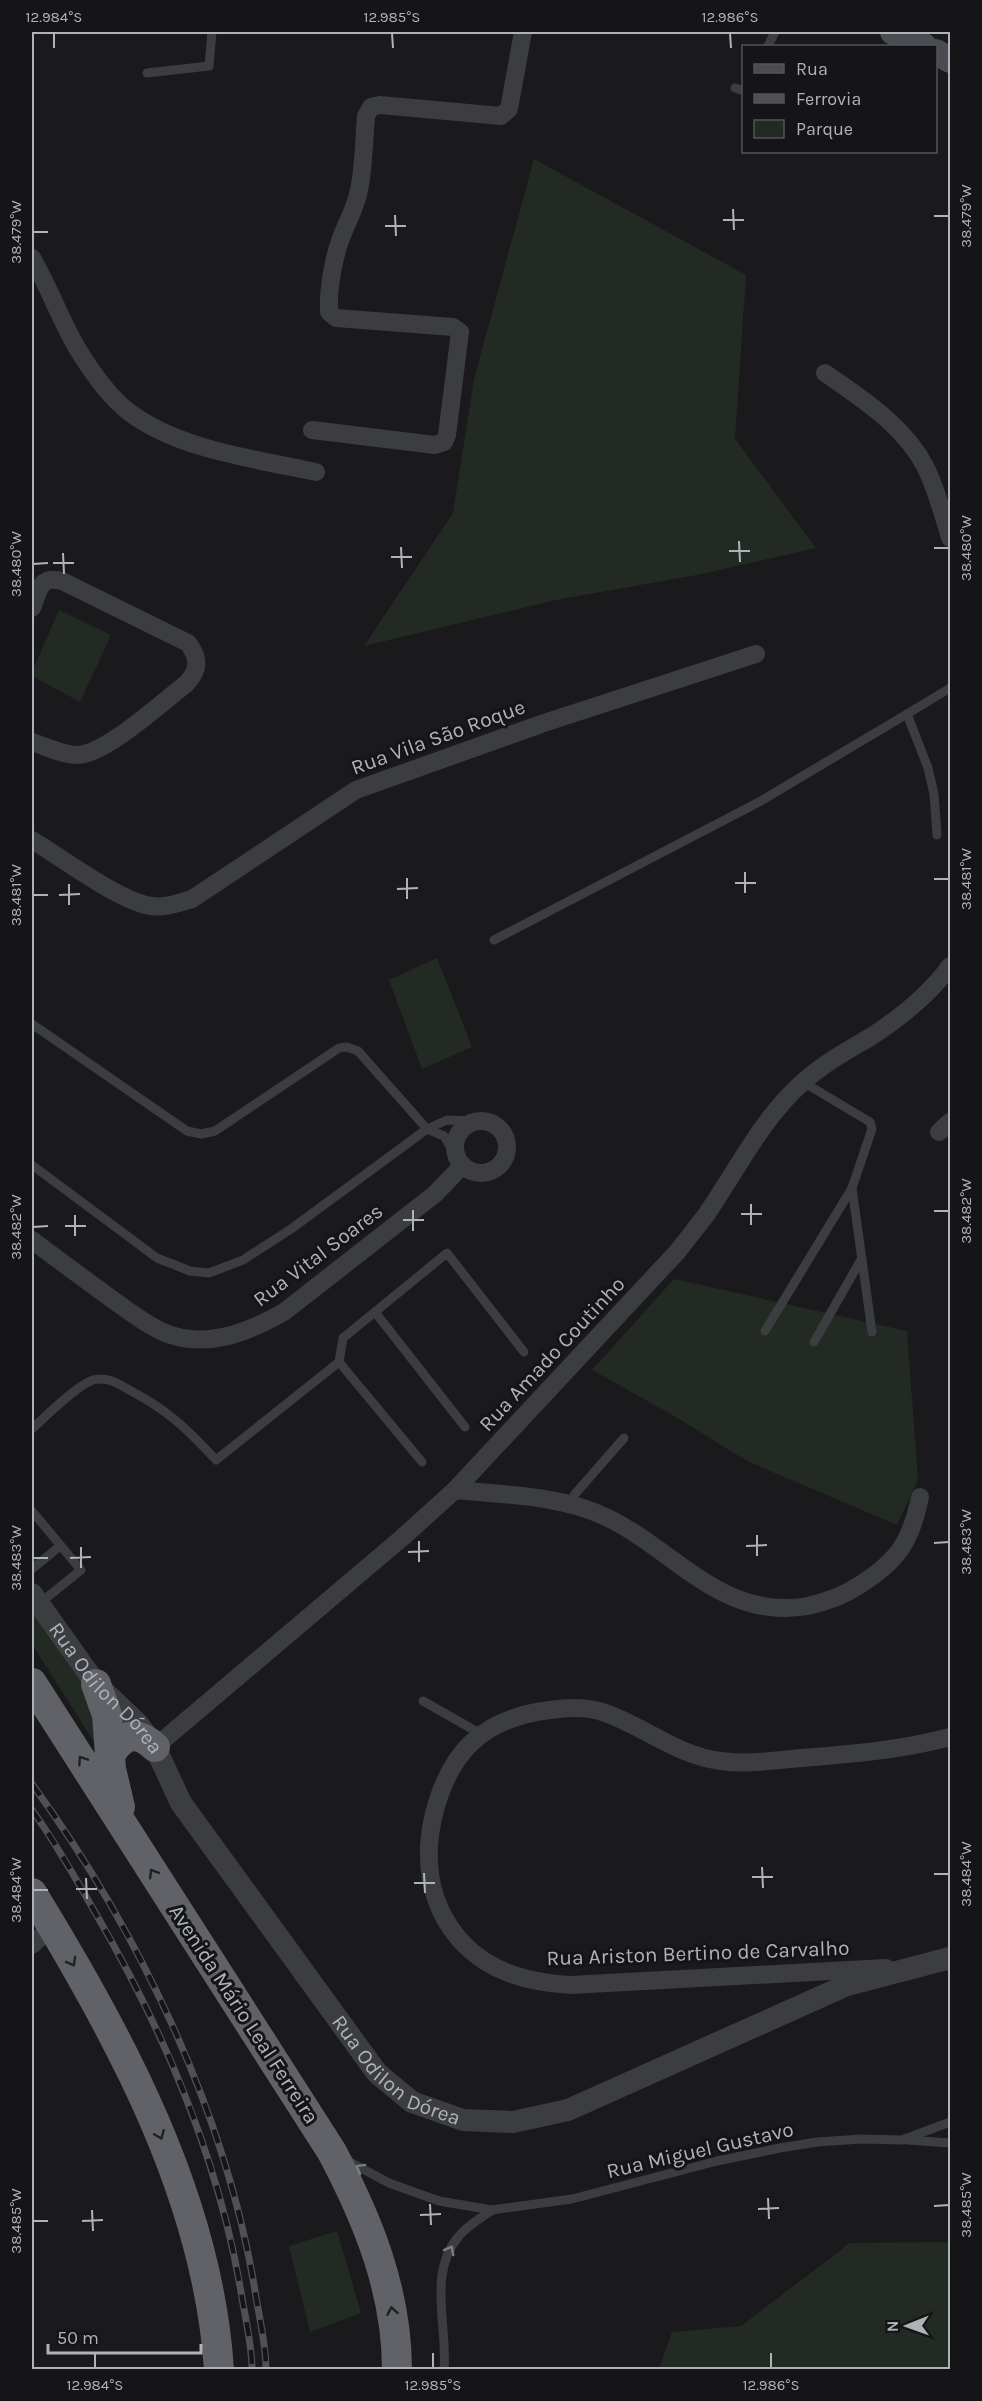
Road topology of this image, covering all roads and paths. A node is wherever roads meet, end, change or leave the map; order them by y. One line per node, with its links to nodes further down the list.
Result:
1 (212, 32): 7 (lane)
2 (523, 32): 10 (street)
3 (893, 32): 4 (main road)
4 (922, 45)
5 (937, 53): 6 (main road)
6 (951, 60)
7 (147, 73)
8 (32, 258): 11 (street)
9 (825, 373): 12 (street)
10 (312, 430)
11 (316, 472)
12 (951, 538)
13 (32, 608): 17 (street)
14 (756, 654): 19 (street, Rua Vila São Roque)
15 (951, 688): 16 (lane)
16 (907, 714): 18 (lane); 20 (lane)
17 (32, 742)
18 (937, 835)
19 (32, 840)
20 (494, 940)
21 (951, 966): 23 (street, Rua Amado Coutinho)
22 (32, 1024): 25 (lane)
23 (803, 1082): 28 (lane); 41 (street, Rua Amado Coutinho)
24 (474, 1121): 25 (lane); 26 (street); 26 (street)
25 (427, 1129): 26 (lane); 27 (lane)
26 (459, 1162): 29 (street, Rua Vital Soares)
27 (32, 1165)
28 (852, 1188): 30 (lane); 32 (lane)
29 (32, 1240)
30 (862, 1258): 33 (lane); 34 (lane)
31 (375, 1312): 35 (lane); 36 (lane); 37 (lane)
32 (765, 1331)
33 (872, 1332)
34 (814, 1342)
35 (524, 1352)
36 (339, 1362): 38 (lane); 40 (lane)
37 (465, 1427)
38 (32, 1429)
39 (624, 1438): 43 (lane)
40 (422, 1462)
41 (455, 1490): 43 (street); 53 (street, Rua Amado Coutinho)
42 (920, 1497): 43 (street)
43 (570, 1503)
44 (32, 1511): 45 (lane)
45 (60, 1546): 46 (lane); 47 (lane)
46 (32, 1569)
47 (35, 1599): 49 (street, Rua Odilon Dórea)
48 (32, 1683): 55 (highway, Avenida Mário Leal Ferreira, one-way to 48)
49 (96, 1684): 53 (street, Rua Odilon Dórea); 54 (highway)
50 (423, 1701): 51 (lane)
51 (481, 1734): 52 (street, Rua Ariston Bertino de Carvalho); 59 (street, Rua Ariston Bertino de Carvalho)
52 (951, 1737)
53 (155, 1747): 54 (highway); 59 (street, Rua Odilon Dórea)
54 (109, 1756): 55 (highway)
55 (125, 1827): 63 (highway, Avenida Mário Leal Ferreira, one-way to 55)
56 (32, 1893): 57 (highway)
57 (42, 1936): 65 (highway, one-way to 65)
58 (951, 1958): 59 (street, Rua Odilon Dórea)
59 (912, 1967)
60 (951, 2122): 61 (lane, Rua Miguel Gustavo)
61 (902, 2140): 62 (lane); 64 (lane, Rua Miguel Gustavo)
62 (951, 2143)
63 (332, 2152): 64 (lane, one-way to 63); 66 (highway, Avenida Mário Leal Ferreira, one-way to 63)
64 (492, 2210): 67 (lane, one-way to 64)
65 (219, 2370)
66 (397, 2370)
67 (444, 2370)

